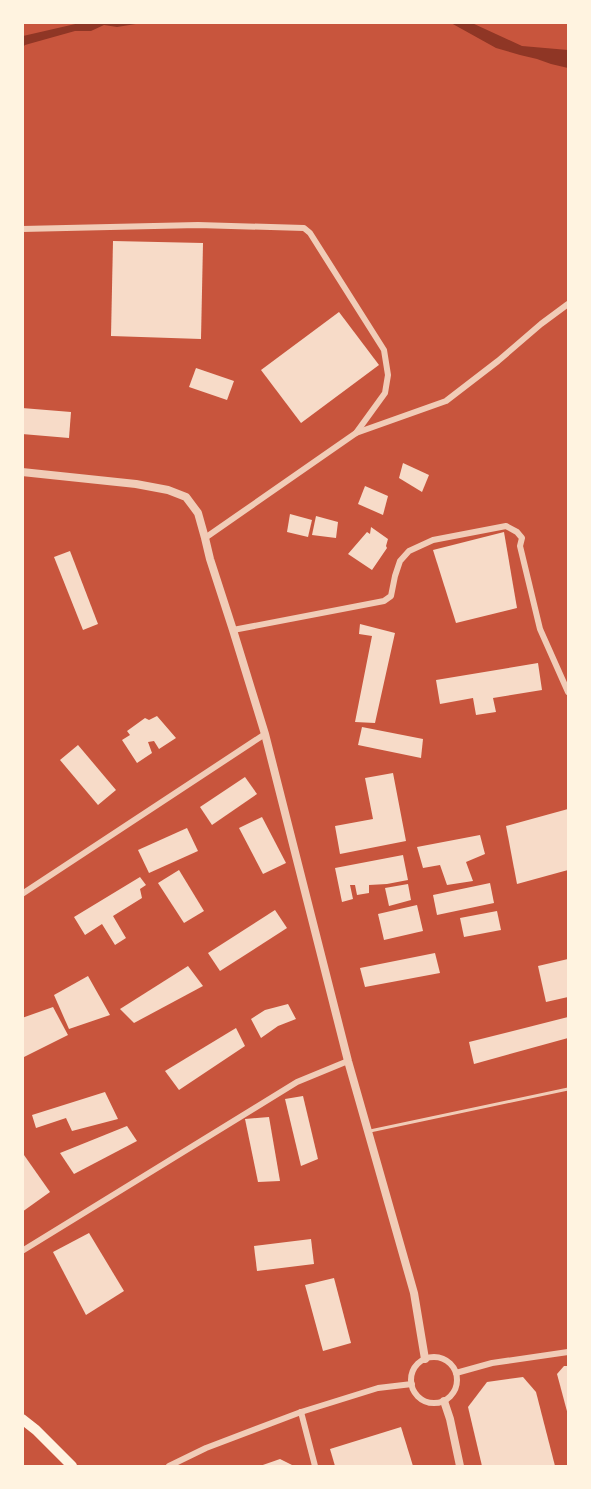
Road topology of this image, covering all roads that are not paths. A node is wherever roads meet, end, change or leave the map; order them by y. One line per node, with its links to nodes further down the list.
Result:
1 (22, 229): 3 (street)
2 (568, 304): 3 (street)
3 (356, 433): 5 (street)
4 (22, 472): 5 (street)
5 (206, 538): 6 (street)
6 (233, 630): 7 (street); 8 (street)
7 (568, 692)
8 (265, 734): 9 (street); 10 (street)
9 (22, 894)
10 (348, 1061): 12 (street); 13 (street)
11 (568, 1089): 12 (lane)
12 (368, 1132): 15 (street)
13 (22, 1251)
14 (568, 1352): 16 (street)
15 (425, 1359): 16 (street); 17 (street)
16 (456, 1373): 18 (street)
17 (412, 1384): 18 (street); 19 (street)
18 (444, 1401): 24 (street)
19 (301, 1412): 22 (street); 23 (street)
20 (22, 1419): 21 (highway)
21 (72, 1467)
22 (169, 1467)
23 (315, 1467)
24 (460, 1467)

